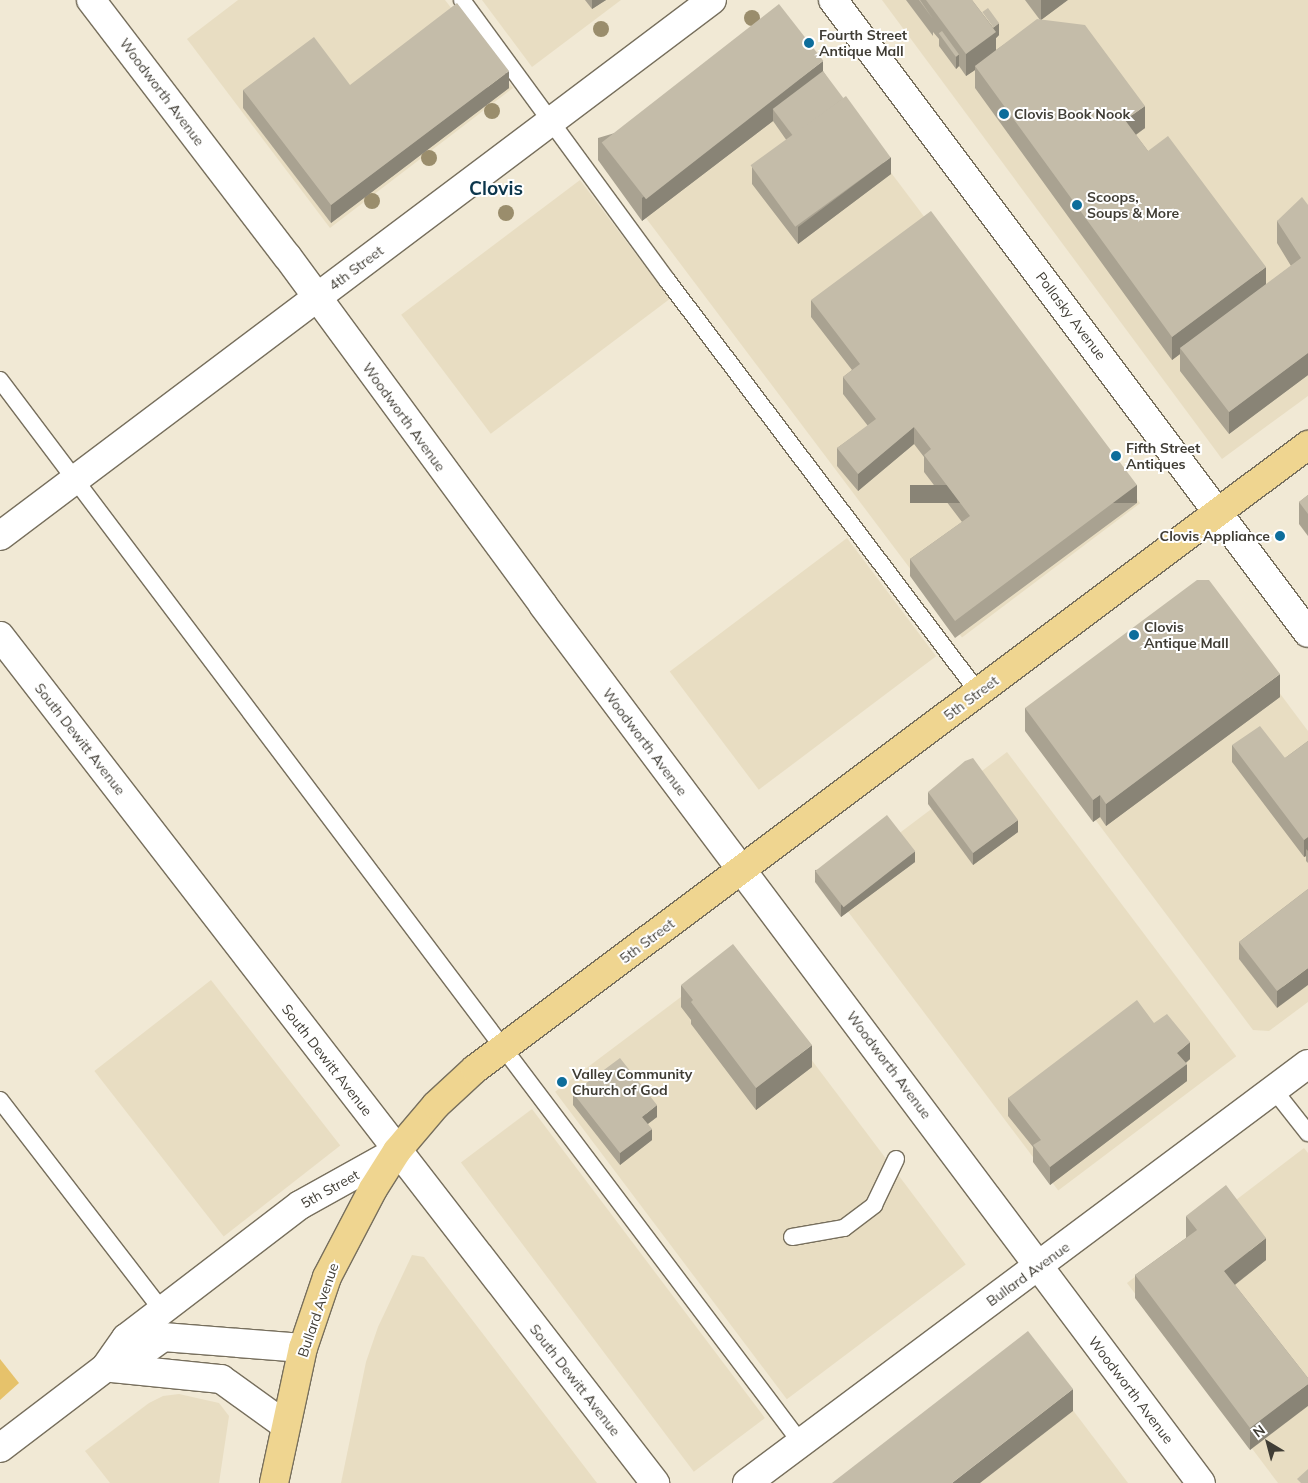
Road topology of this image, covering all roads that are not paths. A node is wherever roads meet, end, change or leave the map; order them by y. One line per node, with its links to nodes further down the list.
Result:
1 (91, 0): 6 (street, Woodworth Avenue)
2 (462, 0): 5 (lane)
3 (712, 0): 5 (street, 4th Street)
4 (833, 0): 10 (street, Pollasky Avenue)
5 (551, 123): 6 (street, 4th Street); 14 (lane)
6 (317, 297): 9 (street, 4th Street); 15 (street, Woodworth Avenue)
7 (0, 380): 9 (lane)
8 (1308, 445): 10 (main road, 5th Street)
9 (74, 480): 11 (street, 4th Street); 16 (lane)
10 (1218, 513): 12 (street, Pollasky Avenue); 14 (main road, 5th Street)
11 (0, 536)
12 (1308, 633)
13 (0, 636): 21 (street, South Dewitt Avenue)
14 (978, 692): 15 (main road, 5th Street)
15 (741, 870): 16 (main road, 5th Street); 24 (street, Woodworth Avenue)
16 (503, 1049): 21 (main road, 5th Street); 29 (lane)
17 (1308, 1064): 18 (street, Bullard Avenue)
18 (1274, 1090): 20 (lane); 24 (street, Bullard Avenue)
19 (0, 1100): 25 (lane)
20 (1308, 1134)
21 (397, 1152): 25 (street, 5th Street); 26 (main road, Bullard Avenue); 32 (street, South Dewitt Avenue)
22 (896, 1159): 23 (lane)
23 (792, 1237)
24 (1038, 1266): 29 (street, Bullard Avenue); 34 (street, Woodworth Avenue)
25 (162, 1310): 27 (street, 5th Street)
26 (303, 1348): 27 (street); 28 (main road, Bullard Avenue)
27 (105, 1368): 28 (street); 30 (street, 5th Street)
28 (285, 1425): 31 (main road, Bullard Avenue)
29 (801, 1443): 33 (street, Bullard Avenue)
30 (0, 1448)
31 (274, 1483)
32 (655, 1483)
33 (747, 1483)
34 (1200, 1483)

